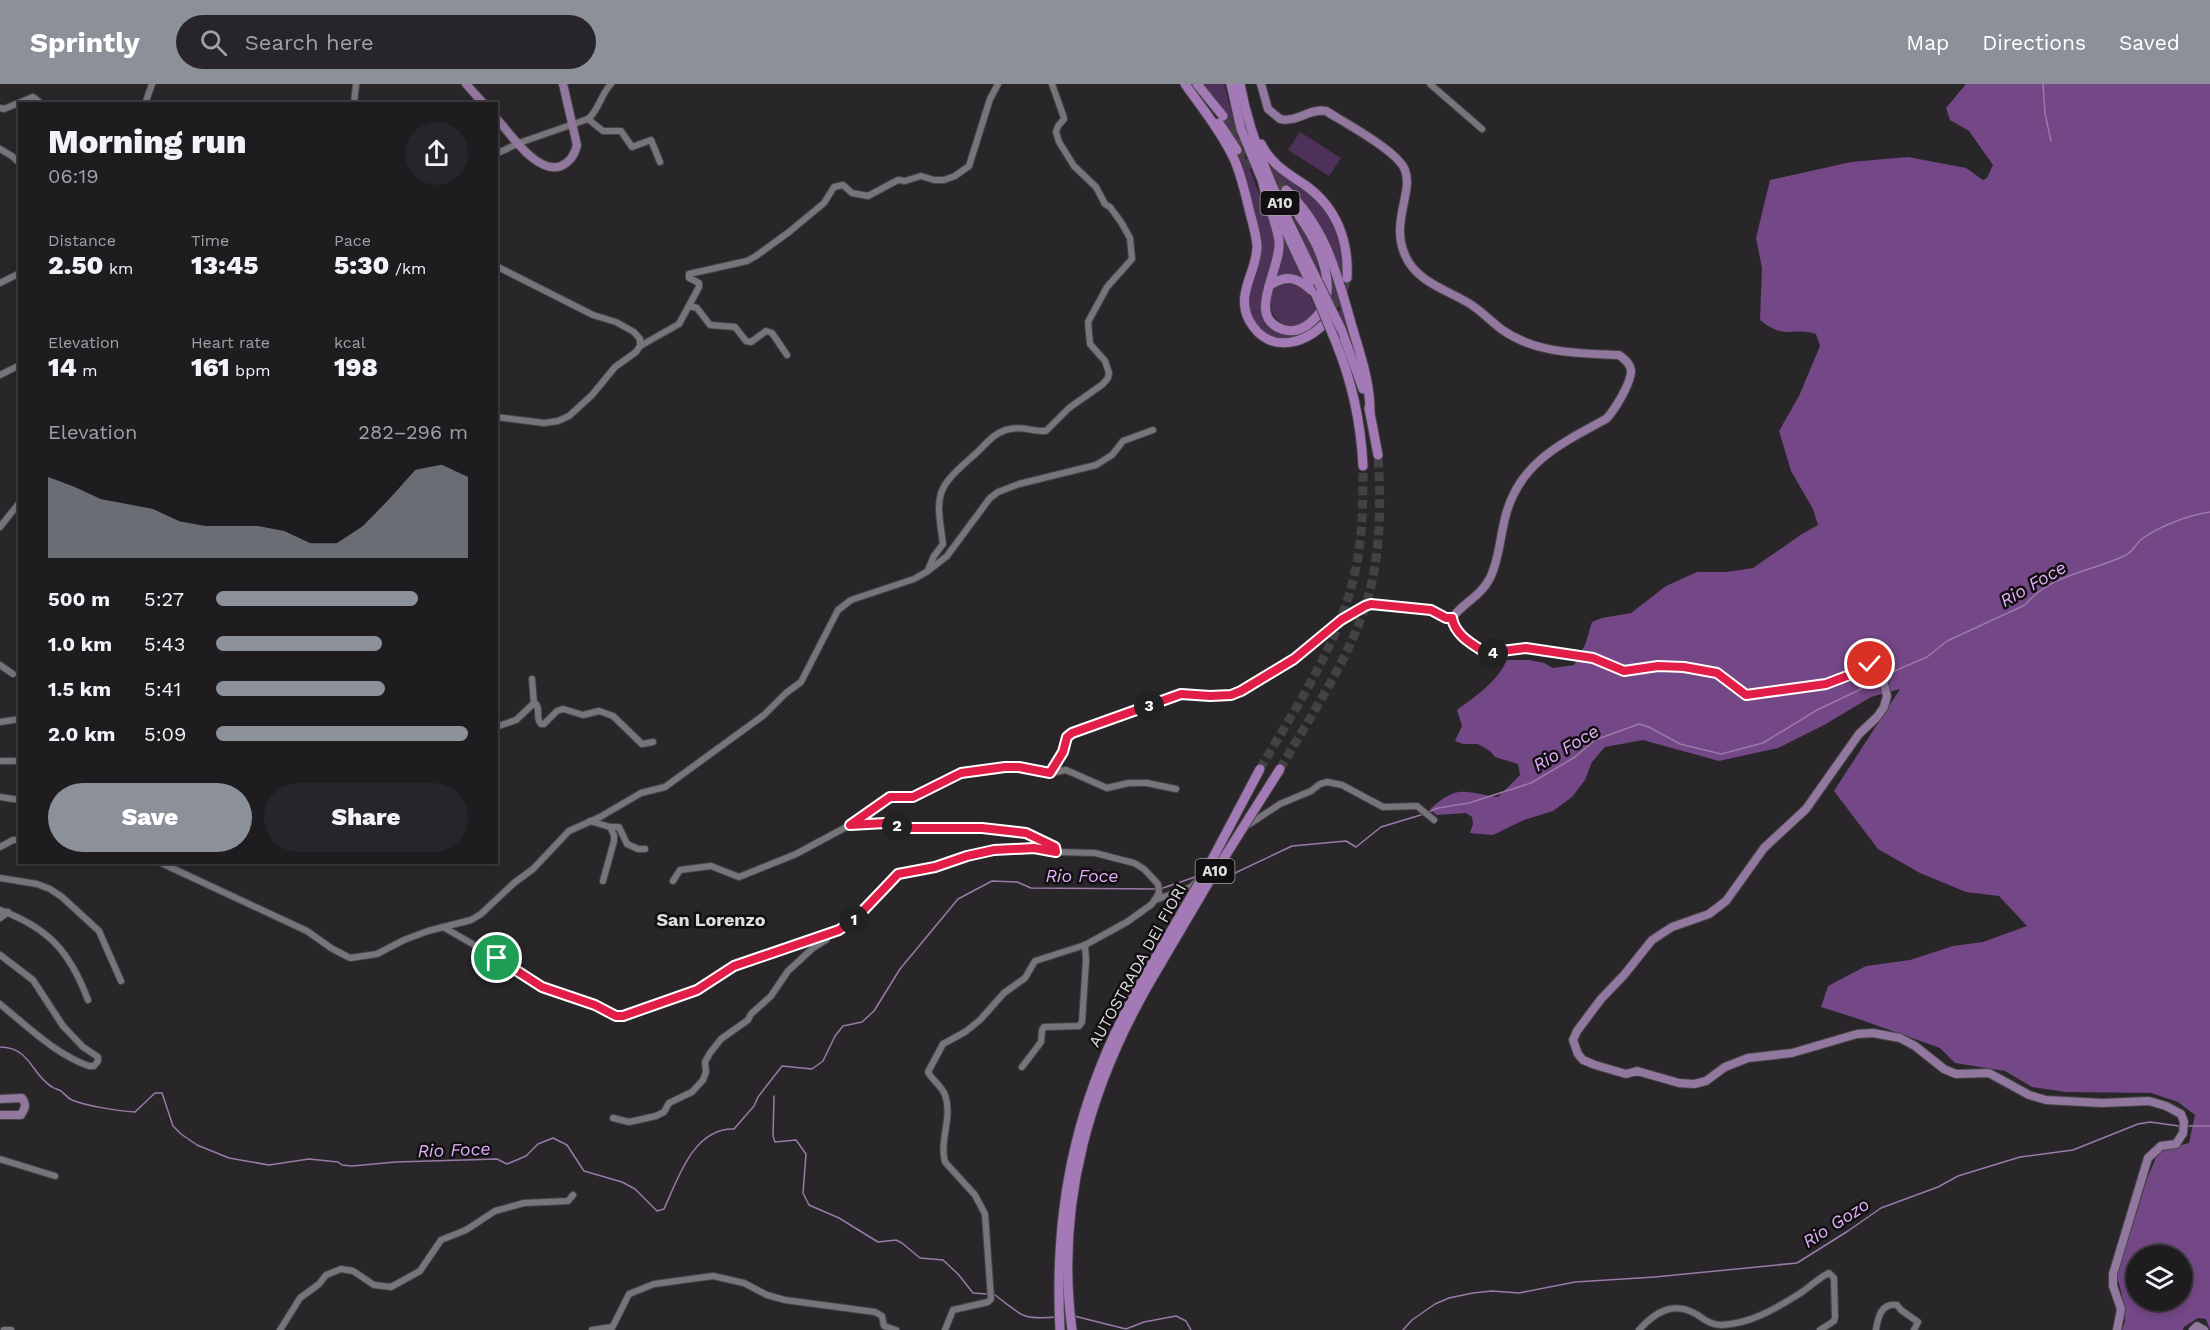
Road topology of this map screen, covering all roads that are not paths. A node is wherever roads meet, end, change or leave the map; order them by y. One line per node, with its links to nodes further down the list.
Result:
1 (152, 84): 16 (street)
2 (356, 84): 17 (street)
3 (466, 84): 18 (main road)
4 (563, 84): 25 (main road)
5 (611, 84): 22 (street)
6 (998, 84): 42 (street)
7 (1052, 84): 55 (street)
8 (1185, 84): 43 (highway)
9 (1194, 84): 21 (highway); 29 (highway)
10 (1231, 84): 33 (highway, A10)
11 (1240, 84): 24 (highway, A10)
12 (1261, 84): 56 (main road)
13 (1430, 84): 26 (street)
14 (20, 102): 15 (street)
15 (39, 102)
16 (146, 102)
17 (354, 102)
18 (481, 102)
19 (18, 103): 20 (street)
20 (0, 108)
21 (1223, 116)
22 (588, 119): 25 (street); 32 (street)
23 (498, 120): 27 (main road)
24 (1249, 121): 38 (highway); 43 (highway, A10, bridge)
25 (573, 123): 27 (street); 27 (main road)
26 (1482, 129)
27 (519, 143): 30 (street)
28 (0, 149): 31 (street)
29 (1238, 150)
30 (498, 153)
31 (18, 160)
32 (660, 162)
33 (1263, 183): 40 (highway); 41 (highway, A10)
34 (1286, 190): 48 (highway)
35 (1299, 216): 40 (highway)
36 (498, 267): 44 (street)
37 (18, 274): 39 (street)
38 (1347, 278)
39 (0, 283)
40 (1269, 286): 41 (highway)
41 (1316, 295): 52 (highway, A10, bridge)
42 (688, 306): 44 (street); 45 (street)
43 (1330, 307): 48 (highway, A10, bridge)
44 (640, 346): 49 (street)
45 (787, 355)
46 (18, 366): 47 (street)
47 (0, 375)
48 (1370, 411): 51 (highway, A10)
49 (498, 417)
50 (1153, 430): 55 (street)
51 (1378, 455)
52 (1363, 466)
53 (18, 504): 54 (street)
54 (0, 527)
55 (928, 571): 74 (street)
56 (1452, 618): 69 (street); 118 (main road)
57 (0, 664): 58 (street)
58 (13, 674)
59 (532, 679): 60 (street)
60 (534, 704): 63 (street); 64 (street)
61 (18, 719): 62 (street)
62 (0, 722)
63 (498, 726)
64 (653, 742)
65 (0, 761): 66 (street)
66 (18, 761)
67 (1260, 769): 93 (highway, AUTOSTRADA DEI FIORI / A10, bridge)
68 (1280, 770): 93 (highway, AUTOSTRADA DEI FIORI / A10, bridge)
69 (1050, 773): 70 (street); 75 (street)
70 (1176, 789)
71 (0, 797): 72 (street)
72 (18, 800)
73 (1434, 820): 85 (street)
74 (590, 821): 76 (street); 89 (street)
75 (850, 825): 80 (street); 84 (street)
76 (610, 827): 79 (street); 83 (street)
77 (18, 840): 78 (street)
78 (0, 847)
79 (645, 849)
80 (1056, 852): 85 (street); 90 (street)
81 (163, 864): 89 (street)
82 (0, 879): 94 (street)
83 (603, 881)
84 (673, 881)
85 (1155, 900): 91 (street)
86 (0, 910): 87 (street)
87 (8, 912): 88 (street); 95 (street)
88 (0, 918)
89 (443, 927): 90 (street)
90 (830, 934): 100 (street)
91 (1084, 945): 97 (street); 111 (street)
92 (0, 955): 96 (street)
93 (1150, 974): 103 (highway, AUTOSTRADA DEI FIORI / A10)
94 (121, 981)
95 (88, 1000)
96 (0, 1004)
97 (1022, 1067)
98 (0, 1099): 99 (main road)
99 (0, 1115)
100 (613, 1118)
101 (0, 1160): 102 (street)
102 (55, 1176)
103 (1071, 1181): 112 (highway, AUTOSTRADA DEI FIORI / A10); 113 (highway, AUTOSTRADA DEI FIORI / A10)
104 (573, 1195): 108 (street)
105 (611, 1328): 109 (street); 110 (street)
106 (4, 1330): 107 (street)
107 (11, 1330)
108 (280, 1330)
109 (592, 1330)
110 (896, 1330)
111 (945, 1330)
112 (1060, 1330)
113 (1072, 1330)
114 (1639, 1330): 115 (street)
115 (1820, 1330)
116 (1876, 1330): 117 (street)
117 (1914, 1330)
118 (2117, 1330)
119 (2193, 1330): 120 (main road)
120 (2204, 1330)

